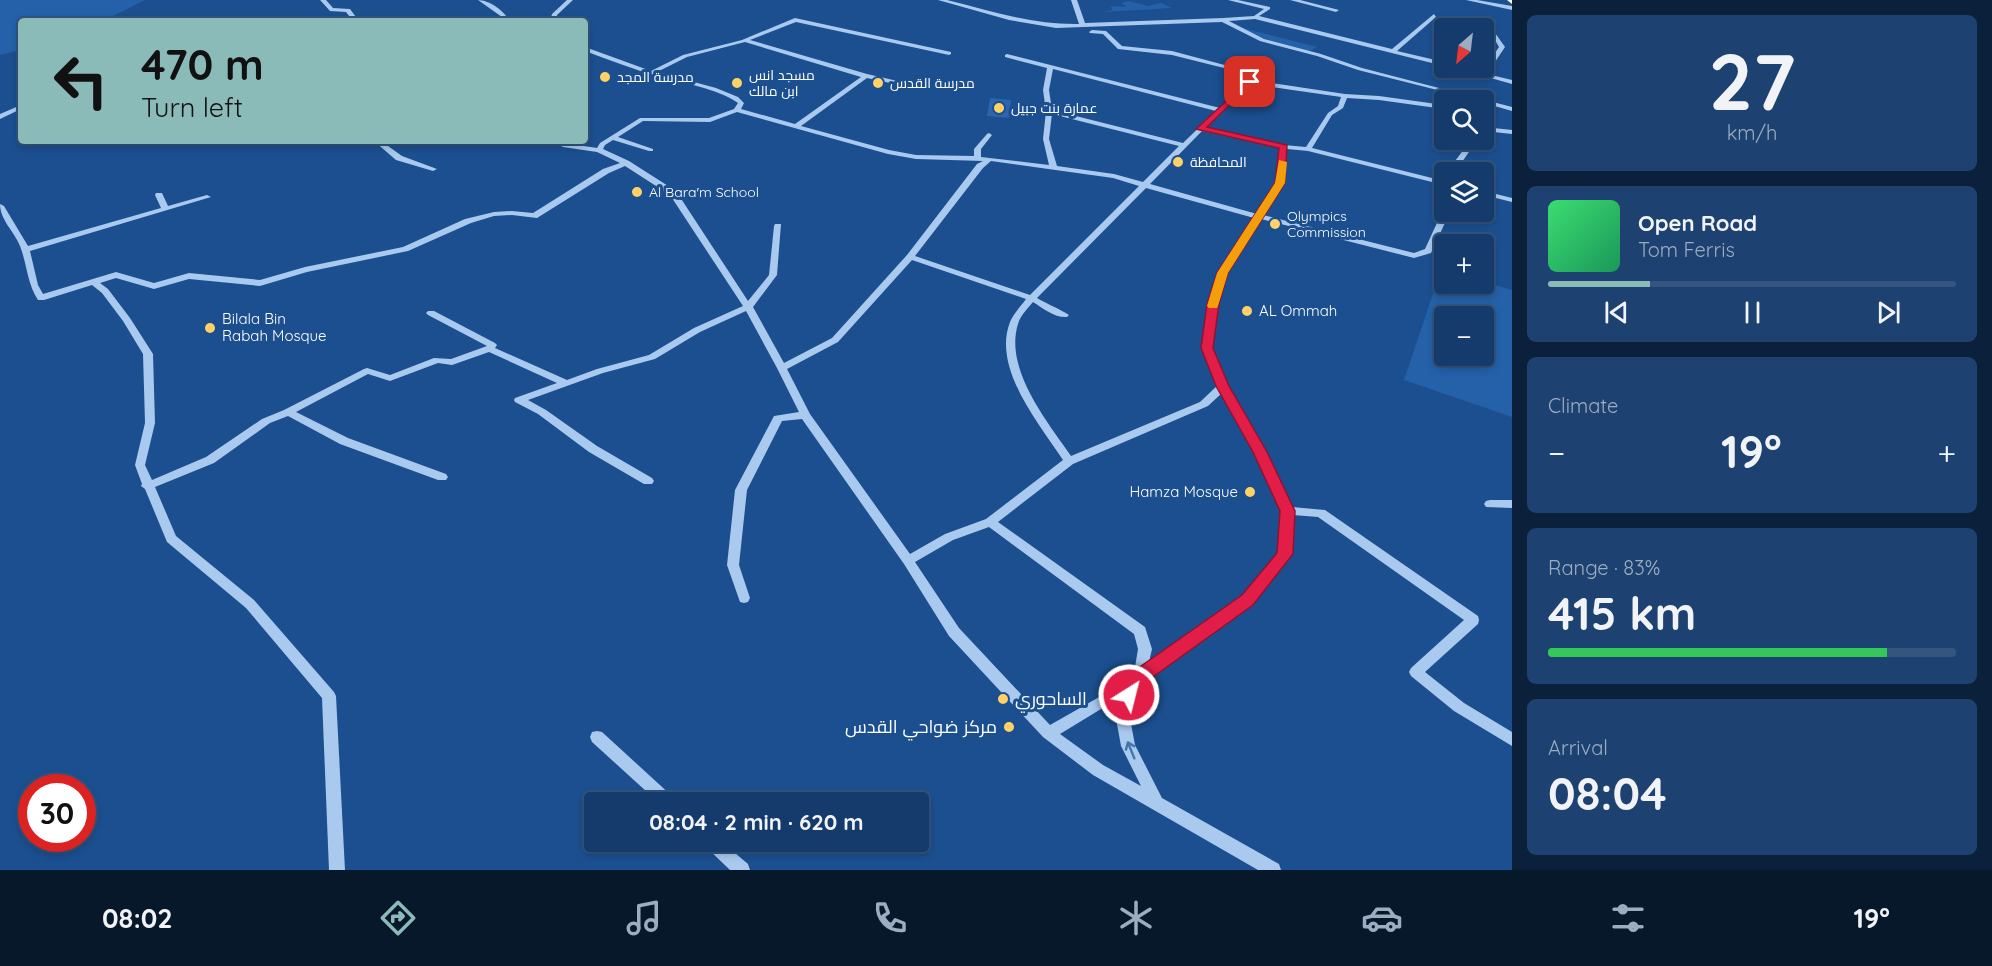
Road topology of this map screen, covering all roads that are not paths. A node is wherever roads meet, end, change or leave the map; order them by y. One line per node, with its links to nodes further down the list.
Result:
1 (323, 0): 14 (street)
2 (481, 0): 15 (street)
3 (570, 0): 16 (street)
4 (941, 0): 18 (street)
5 (1074, 0): 18 (street)
6 (1231, 0): 13 (street)
7 (1293, 0): 10 (street)
8 (1469, 0): 9 (street)
9 (1512, 8)
10 (1336, 10)
11 (1434, 16): 22 (street)
12 (983, 17): 31 (street)
13 (1255, 17): 17 (street); 22 (street)
14 (355, 18)
15 (505, 18)
16 (554, 18)
17 (1222, 20): 18 (street); 34 (street)
18 (1083, 26)
19 (1494, 35): 25 (street)
20 (746, 41): 23 (street); 28 (street); 29 (street)
21 (588, 51): 28 (street)
22 (1393, 51): 26 (street)
23 (949, 53)
24 (1007, 56): 27 (street)
25 (1494, 59)
26 (1434, 61)
27 (1050, 67): 43 (street); 44 (street)
28 (651, 73): 42 (street)
29 (866, 76): 33 (street); 46 (street)
30 (1494, 77): 32 (street)
31 (1250, 82): 35 (street); 43 (street)
32 (1512, 82)
33 (913, 86)
34 (1440, 90)
35 (1345, 96): 38 (street); 56 (street)
36 (1512, 100): 39 (street)
37 (1494, 104): 39 (street)
38 (1434, 106)
39 (1501, 106): 41 (street)
40 (18, 108): 45 (street)
41 (1512, 108)
42 (737, 110): 46 (street); 51 (street)
43 (1221, 110): 47 (street)
44 (1049, 111): 54 (street); 62 (street)
45 (0, 117)
46 (795, 127): 59 (street)
47 (1201, 129): 54 (street); 55 (street)
48 (1494, 130): 49 (street)
49 (1512, 132)
50 (989, 135): 59 (street)
51 (613, 138): 57 (street); 58 (street)
52 (383, 144): 63 (street)
53 (561, 144): 57 (street)
54 (1184, 144): 65 (street)
55 (1284, 147): 56 (street); 72 (street)
56 (1308, 149): 64 (street)
57 (599, 150): 61 (street)
58 (651, 150)
59 (977, 159): 60 (street)
60 (990, 159): 62 (street); 76 (street)
61 (626, 164): 77 (street); 79 (street)
62 (1054, 168): 65 (street)
63 (433, 169)
64 (1434, 180)
65 (1145, 184): 72 (street); 78 (street)
66 (159, 195): 71 (street)
67 (1494, 196): 69 (street)
68 (207, 197): 71 (street)
69 (1512, 200)
70 (0, 206): 75 (street)
71 (165, 209): 75 (street)
72 (1258, 216): 73 (street); 85 (street)
73 (1441, 222)
74 (778, 226): 79 (street)
75 (25, 250): 77 (street)
76 (910, 257): 78 (street); 83 (street)
77 (94, 282): 91 (street)
78 (1032, 298): 81 (street); 88 (street)
79 (748, 307): 83 (street); 84 (street)
80 (430, 313): 82 (street)
81 (1064, 315)
82 (489, 349): 84 (street); 86 (street)
83 (782, 368): 87 (street)
84 (566, 383): 90 (street)
85 (1223, 386): 88 (street); 94 (street)
86 (288, 412): 89 (street); 91 (street)
87 (805, 416): 96 (street); 97 (street)
88 (1069, 461): 95 (street)
89 (442, 477)
90 (648, 481)
91 (147, 486): 105 (street)
92 (1490, 504): 93 (street)
93 (1512, 504)
94 (1287, 511): 98 (street); 101 (street)
95 (990, 522): 96 (street); 98 (street)
96 (908, 561): 99 (street)
97 (744, 598)
98 (1140, 676): 99 (street); 103 (street, one-way to 98)
99 (1048, 733): 103 (street)
100 (597, 737): 102 (street)
101 (1512, 740)
102 (657, 792)
103 (1156, 803): 107 (street)
104 (722, 852): 106 (street)
105 (337, 870)
106 (742, 870)
107 (1273, 870)

